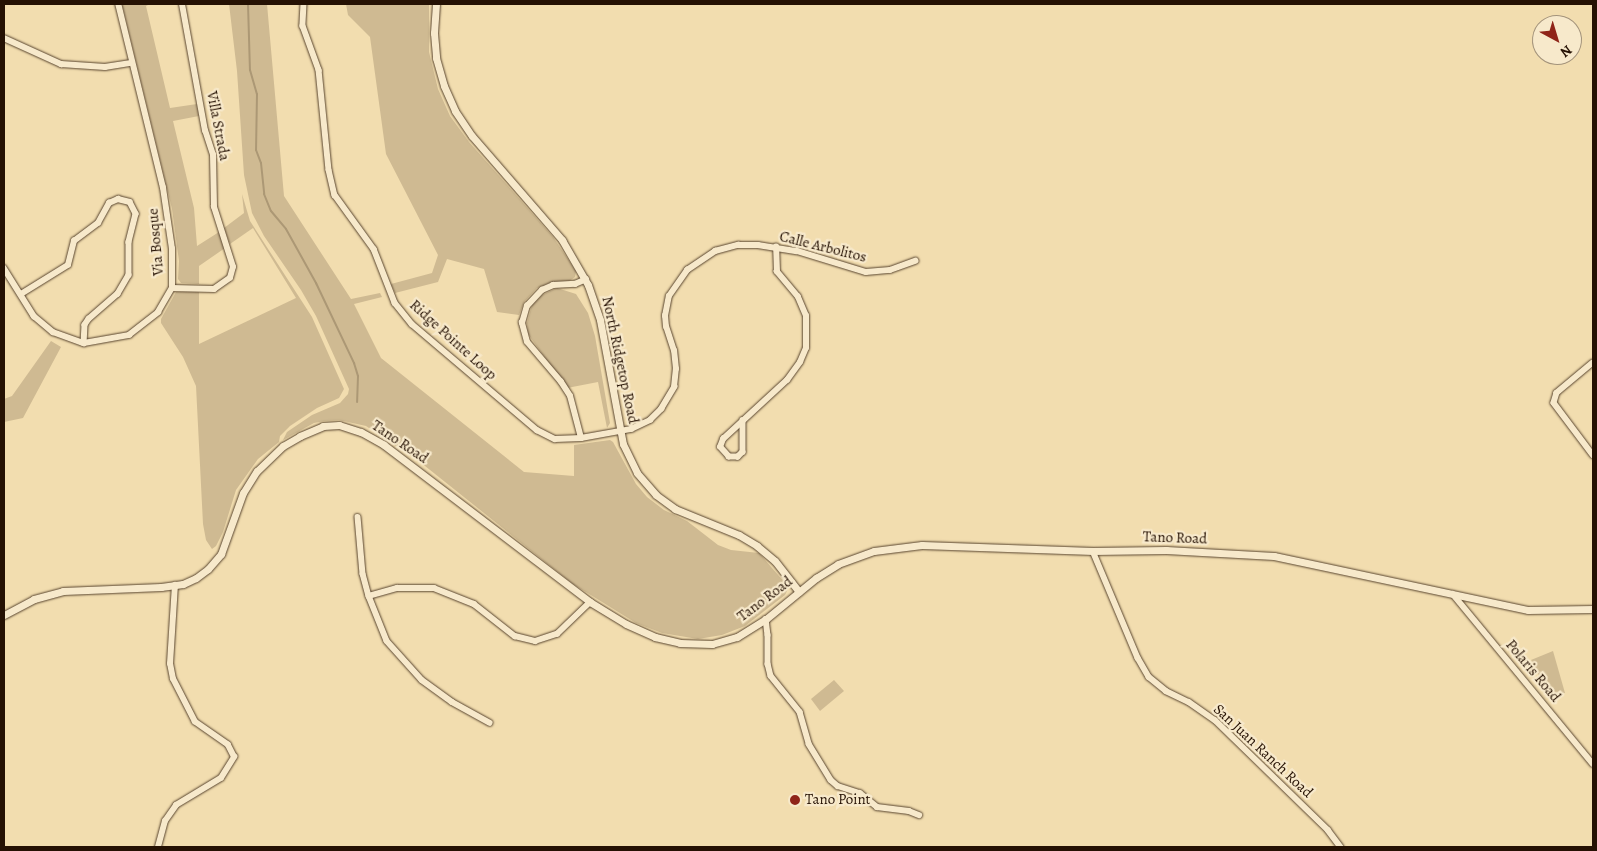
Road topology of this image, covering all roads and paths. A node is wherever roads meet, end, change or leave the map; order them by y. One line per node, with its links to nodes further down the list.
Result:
1 (118, 4): 6 (street, Via Bosque)
2 (182, 4): 11 (street, Villa Strada)
3 (304, 4): 17 (street, Ridge Pointe Loop)
4 (436, 4): 10 (street, North Ridgetop Road)
5 (4, 38): 6 (street)
6 (131, 63): 11 (street, Via Bosque)
7 (776, 248): 8 (street, Calle Arbolitos); 15 (street); 16 (street, Calle Arbolitos)
8 (915, 261)
9 (4, 268): 12 (street, Via Bosque)
10 (586, 278): 16 (street, North Ridgetop Road); 17 (street)
11 (172, 288): 13 (street, Via Bosque)
12 (21, 294): 13 (street, Via Bosque); 13 (street)
13 (84, 343)
14 (1593, 363): 18 (street)
15 (743, 420): 15 (street)
16 (621, 431): 17 (street, Ridge Pointe Loop); 22 (street, North Ridgetop Road)
17 (581, 438)
18 (1593, 455)
19 (358, 517): 24 (street)
20 (1093, 551): 22 (street, Tano Road); 23 (street, Tano Road); 33 (street, San Juan Ranch Road)
21 (176, 585): 25 (street, Tano Road); 27 (street, Tano Road); 32 (street)
22 (799, 592): 28 (street, Tano Road)
23 (1453, 594): 26 (street, Tano Road); 30 (street, Polaris Road)
24 (369, 596): 25 (street); 29 (street)
25 (590, 602): 28 (street, Tano Road)
26 (1593, 610)
27 (4, 615)
28 (766, 619): 31 (street)
29 (490, 723)
30 (1593, 764)
31 (919, 815)
32 (158, 847)
33 (1342, 847)

